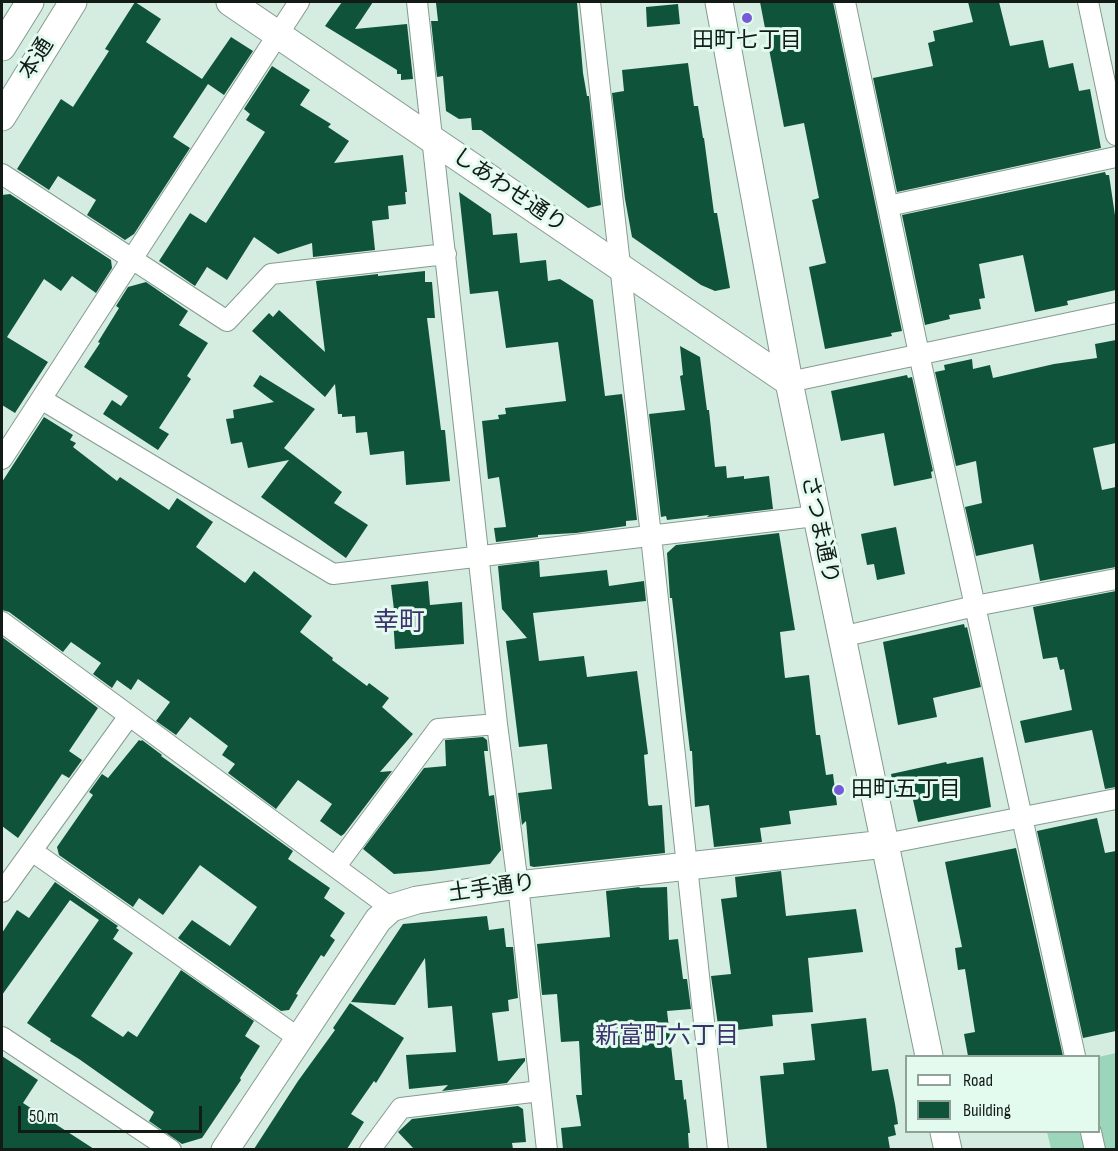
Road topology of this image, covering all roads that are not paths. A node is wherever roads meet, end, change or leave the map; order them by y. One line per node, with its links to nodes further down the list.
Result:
1 (30, 2): 11 (street, 本通)
2 (73, 2): 13 (street, 本通)
3 (230, 2): 10 (street, しあわせ通り)
4 (299, 2): 10 (street)
5 (417, 2): 15 (street)
6 (590, 2): 21 (street)
7 (719, 2): 24 (street, さつま通り)
8 (844, 2): 18 (street)
9 (1088, 2): 12 (street)
10 (279, 34): 15 (street, しあわせ通り); 20 (street)
11 (2, 47)
12 (1113, 99): 14 (street)
13 (2, 117)
14 (1116, 135)
15 (433, 139): 19 (street); 21 (street, しあわせ通り)
16 (1116, 157): 18 (street)
17 (2, 174): 20 (street)
18 (888, 206): 23 (street)
19 (446, 254): 20 (street); 29 (street)
20 (132, 259): 25 (street)
21 (619, 266): 24 (street, しあわせ通り); 28 (street)
22 (1116, 313): 23 (street)
23 (919, 354): 24 (street); 31 (street)
24 (789, 382): 27 (street, さつま通り)
25 (41, 399): 26 (street); 29 (street)
26 (2, 459)
27 (815, 516): 28 (street); 33 (street, さつま通り)
28 (651, 536): 29 (street); 41 (street)
29 (480, 556): 35 (street)
30 (1116, 579): 31 (street)
31 (975, 606): 33 (street); 37 (street)
32 (2, 622): 34 (street)
33 (841, 637): 38 (street, さつま通り)
34 (129, 716): 39 (street); 40 (street)
35 (497, 724): 40 (street); 42 (street)
36 (1116, 799): 37 (street)
37 (1023, 819): 38 (street); 48 (street)
38 (885, 844): 41 (street, 土手通り); 47 (street, さつま通り)
39 (32, 851): 43 (street); 46 (street)
40 (336, 866): 44 (street)
41 (687, 866): 42 (street, 土手通り); 56 (street)
42 (518, 885): 44 (street, 土手通り); 49 (street)
43 (2, 892)
44 (391, 908): 46 (street)
45 (2, 1037): 52 (street)
46 (300, 1039): 53 (street)
47 (929, 1055)
48 (1075, 1055)
49 (540, 1091): 54 (street); 55 (street)
50 (944, 1133): 57 (street)
51 (1091, 1133): 58 (street)
52 (171, 1149)
53 (225, 1149)
54 (370, 1149)
55 (547, 1149)
56 (718, 1149)
57 (948, 1149)
58 (1095, 1149)

